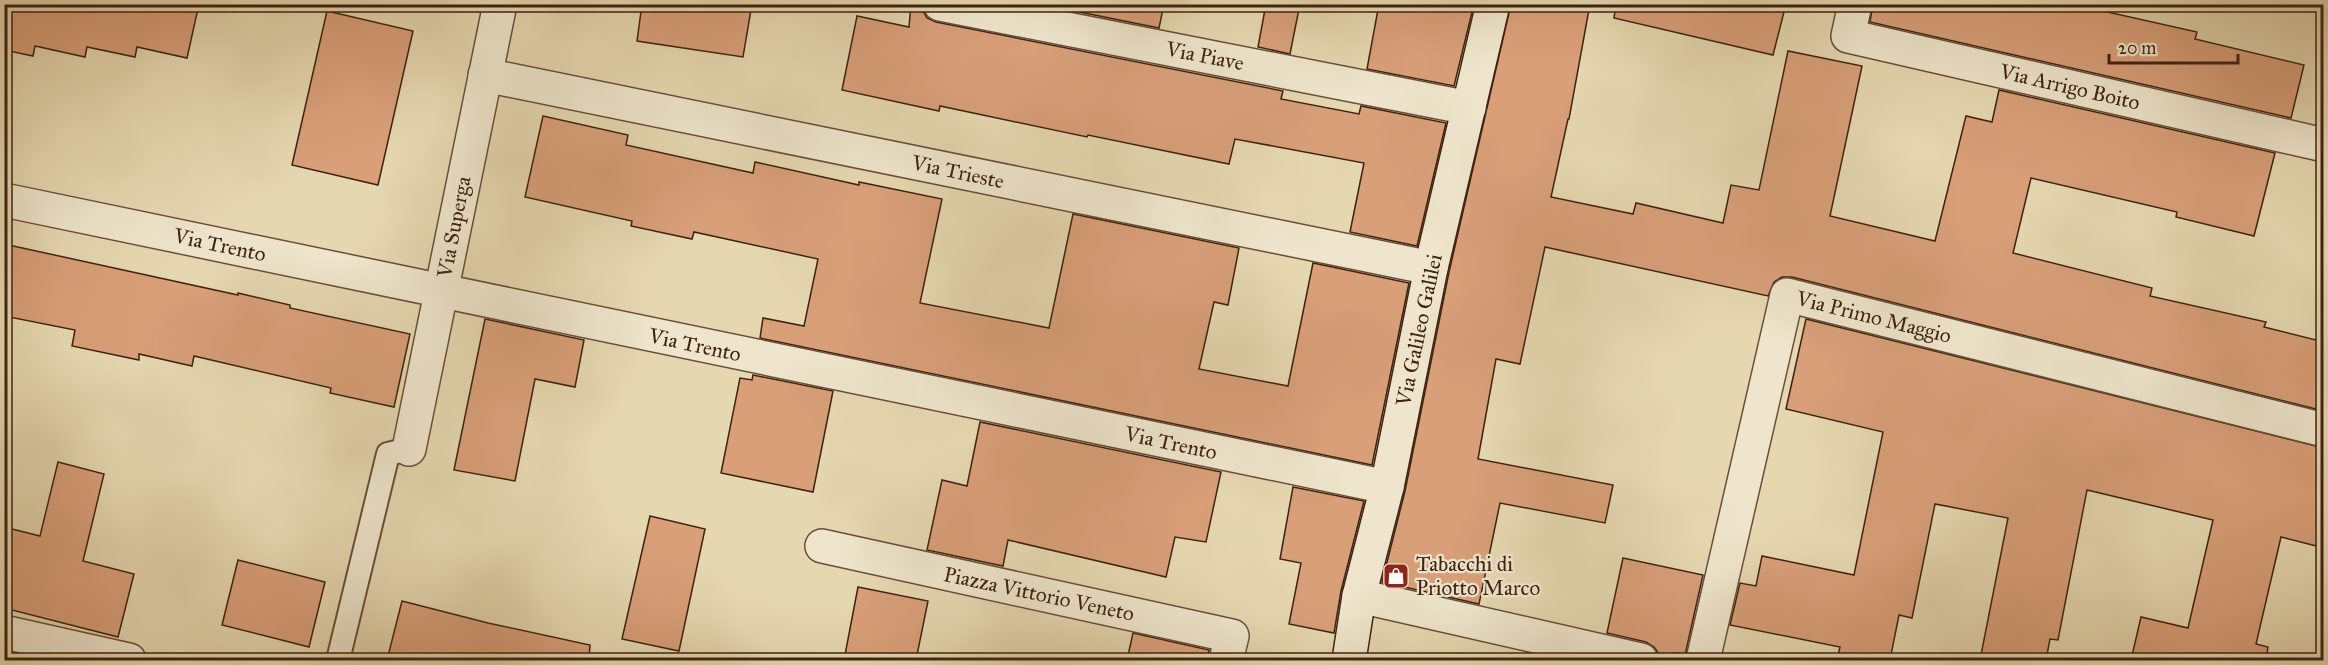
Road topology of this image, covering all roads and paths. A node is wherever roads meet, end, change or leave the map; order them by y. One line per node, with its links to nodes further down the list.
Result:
1 (500, 4): 5 (street, Via Superga)
2 (940, 4): 6 (street, Via Piave)
3 (1493, 4): 6 (street, Via Galileo Galilei)
4 (1856, 4): 7 (street, Via Arrigo Boito)
5 (485, 75): 9 (street, Via Trieste); 10 (street, Via Superga)
6 (1469, 108): 9 (street, Via Galileo Galilei)
7 (2324, 144)
8 (4, 200): 10 (street, Via Trento)
9 (1431, 268): 13 (street, Via Galileo Galilei)
10 (441, 292): 12 (street, Via Superga); 13 (street, Via Trento)
11 (2324, 430): 22 (street, Via Primo Maggio)
12 (409, 448): 19 (lane)
13 (1387, 487): 15 (street, Via Galileo Galilei)
14 (822, 546): 20 (street, Piazza Vittorio Veneto)
15 (1359, 596): 17 (street, Via Galileo Galilei); 21 (street)
16 (4, 632): 18 (street)
17 (1347, 659)
18 (129, 660)
19 (338, 660)
20 (1226, 660)
21 (1641, 660)
22 (1703, 660)

